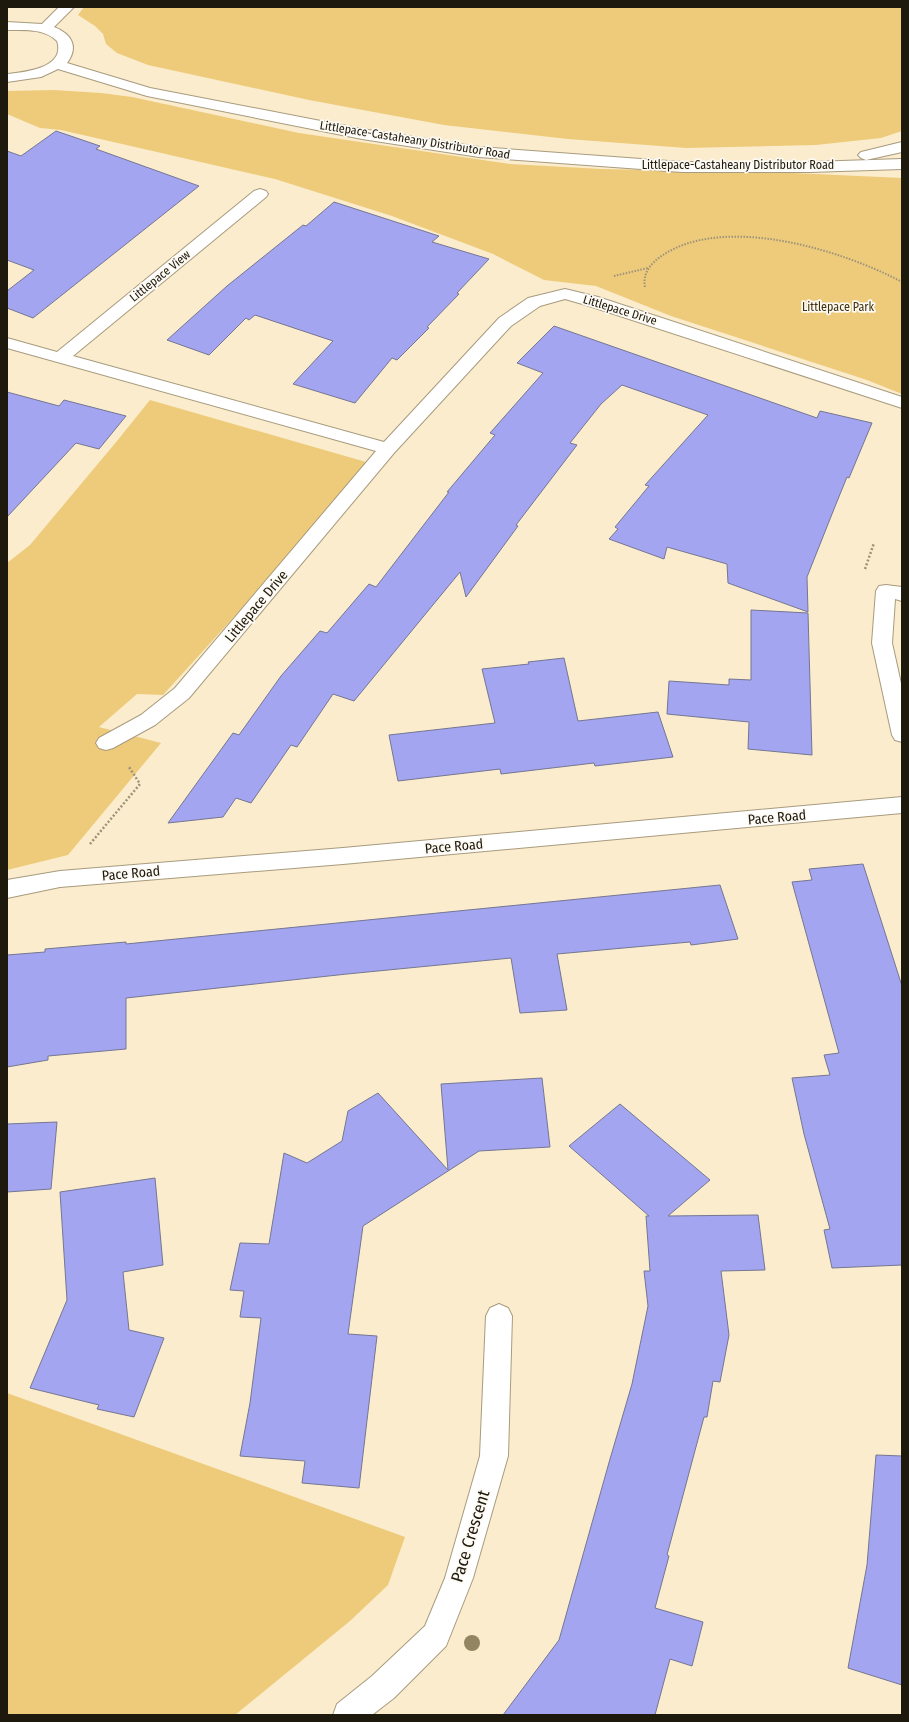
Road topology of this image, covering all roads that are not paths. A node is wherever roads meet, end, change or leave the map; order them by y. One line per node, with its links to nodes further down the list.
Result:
1 (67, 7): 3 (street)
2 (7, 26): 3 (street)
3 (45, 28): 4 (street)
4 (56, 64): 5 (street); 8 (street, Littlepace-Castaheany Distributor Road)
5 (7, 78)
6 (902, 147): 8 (street)
7 (902, 164): 8 (street, Littlepace-Castaheany Distributor Road)
8 (810, 167)
9 (260, 194): 11 (street, Littlepace View)
10 (7, 343): 11 (street)
11 (60, 358): 13 (street)
12 (902, 403): 13 (street, Littlepace Drive)
13 (388, 449): 16 (street, Littlepace Drive)
14 (902, 594): 15 (street)
15 (902, 735)
16 (106, 743)
17 (902, 806): 18 (street, Pace Road)
18 (7, 889)
19 (499, 1316): 20 (street, Pace Crescent)
20 (348, 1715)

